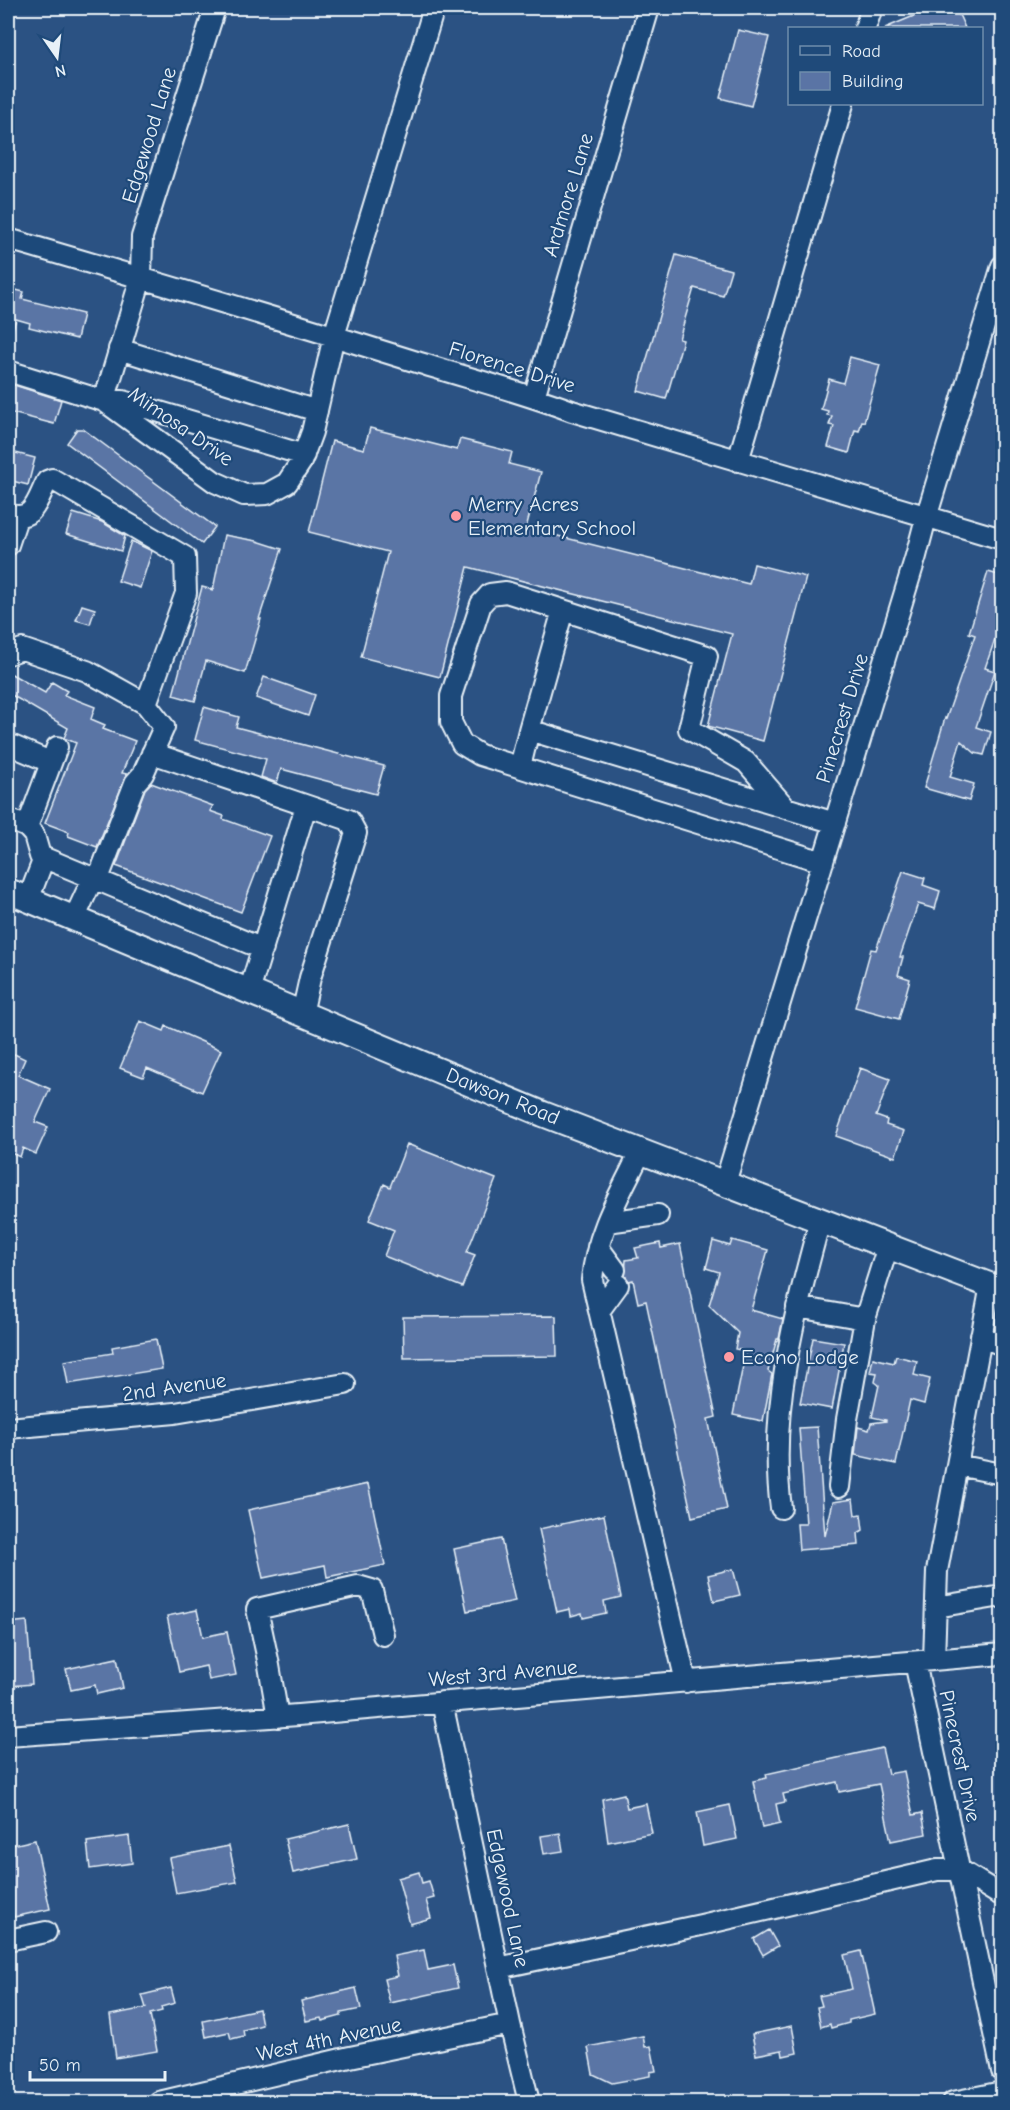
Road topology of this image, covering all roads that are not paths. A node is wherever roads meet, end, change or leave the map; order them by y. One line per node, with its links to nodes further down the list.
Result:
1 (215, 8): 9 (street, Edgewood Lane)
2 (434, 8): 10 (street, Mimosa Drive)
3 (649, 8): 13 (street, Ardmore Lane)
4 (872, 8): 5 (street)
5 (865, 27)
6 (843, 105): 17 (street)
7 (8, 239): 9 (street, Florence Drive)
8 (1002, 266): 19 (street, Pinecrest Drive)
9 (141, 278): 10 (street, Florence Drive); 11 (street, Mimosa Drive)
10 (334, 336): 13 (street, Florence Drive); 15 (street, Mimosa Drive)
11 (119, 349): 14 (street, Mimosa Drive); 15 (street)
12 (8, 371): 14 (street, Mimosa Drive)
13 (534, 397): 17 (street, Florence Drive)
14 (104, 401): 16 (street); 16 (street, Mimosa Drive)
15 (317, 411): 16 (street, Mimosa Drive)
16 (304, 455)
17 (738, 461): 19 (street, Florence Drive)
18 (12, 516): 21 (street); 24 (street)
19 (926, 518): 20 (street, Florence Drive); 32 (street, Pinecrest Drive)
20 (1002, 539)
21 (8, 545)
22 (563, 610): 25 (street); 28 (street); 30 (street)
23 (8, 654): 24 (street)
24 (146, 704): 27 (street)
25 (529, 730): 28 (street); 30 (street)
26 (8, 744): 33 (street)
27 (152, 753): 29 (street); 36 (street)
28 (520, 767): 35 (street)
29 (306, 806): 39 (street); 41 (street)
30 (785, 807): 32 (street)
31 (8, 819): 33 (street)
32 (835, 823): 35 (street, Pinecrest Drive)
33 (27, 827): 34 (street)
34 (44, 858): 36 (street); 37 (street)
35 (823, 862): 43 (street, Pinecrest Drive)
36 (93, 878): 38 (street); 39 (street)
37 (18, 896): 38 (main road, Dawson Road)
38 (74, 919): 40 (main road, Dawson Road)
39 (263, 949): 40 (street)
40 (249, 992): 41 (main road, Dawson Road)
41 (302, 1014): 42 (main road, Dawson Road)
42 (641, 1151): 43 (main road, Dawson Road); 46 (street)
43 (724, 1183): 45 (main road, Dawson Road)
44 (658, 1215): 46 (street)
45 (820, 1220): 47 (main road, Dawson Road); 50 (street)
46 (606, 1222): 48 (street)
47 (888, 1246): 49 (main road, Dawson Road); 52 (street)
48 (598, 1247): 51 (street); 51 (street)
49 (997, 1288): 53 (street, Pinecrest Drive)
50 (798, 1307): 52 (street); 60 (street)
51 (599, 1311): 66 (street)
52 (865, 1319): 59 (street)
53 (981, 1336): 54 (street); 57 (street, Pinecrest Drive)
54 (1002, 1345)
55 (345, 1384): 56 (street, 2nd Avenue)
56 (8, 1428)
57 (957, 1465): 58 (street); 62 (street, Pinecrest Drive)
58 (1002, 1474)
59 (839, 1487)
60 (781, 1508)
61 (1002, 1596): 62 (street)
62 (936, 1607): 65 (street, Pinecrest Drive)
63 (383, 1635): 68 (street)
64 (1002, 1654): 65 (street, West 3rd Avenue)
65 (924, 1661): 66 (street, West 3rd Avenue); 70 (street, Pinecrest Drive)
66 (687, 1682): 67 (street, West 3rd Avenue)
67 (442, 1702): 68 (street, West 3rd Avenue); 74 (street, Edgewood Lane)
68 (278, 1717): 69 (street, West 3rd Avenue)
69 (8, 1736)
70 (960, 1870): 71 (street); 74 (street); 76 (street, Pinecrest Drive)
71 (1002, 1891)
72 (46, 1932): 73 (street)
73 (8, 1940)
74 (498, 1968): 75 (street, Edgewood Lane)
75 (510, 2024): 78 (street, West 4th Avenue); 79 (street, Edgewood Lane)
76 (1002, 2071)
77 (1002, 2092): 80 (street)
78 (159, 2103)
79 (529, 2103)
80 (953, 2103)

